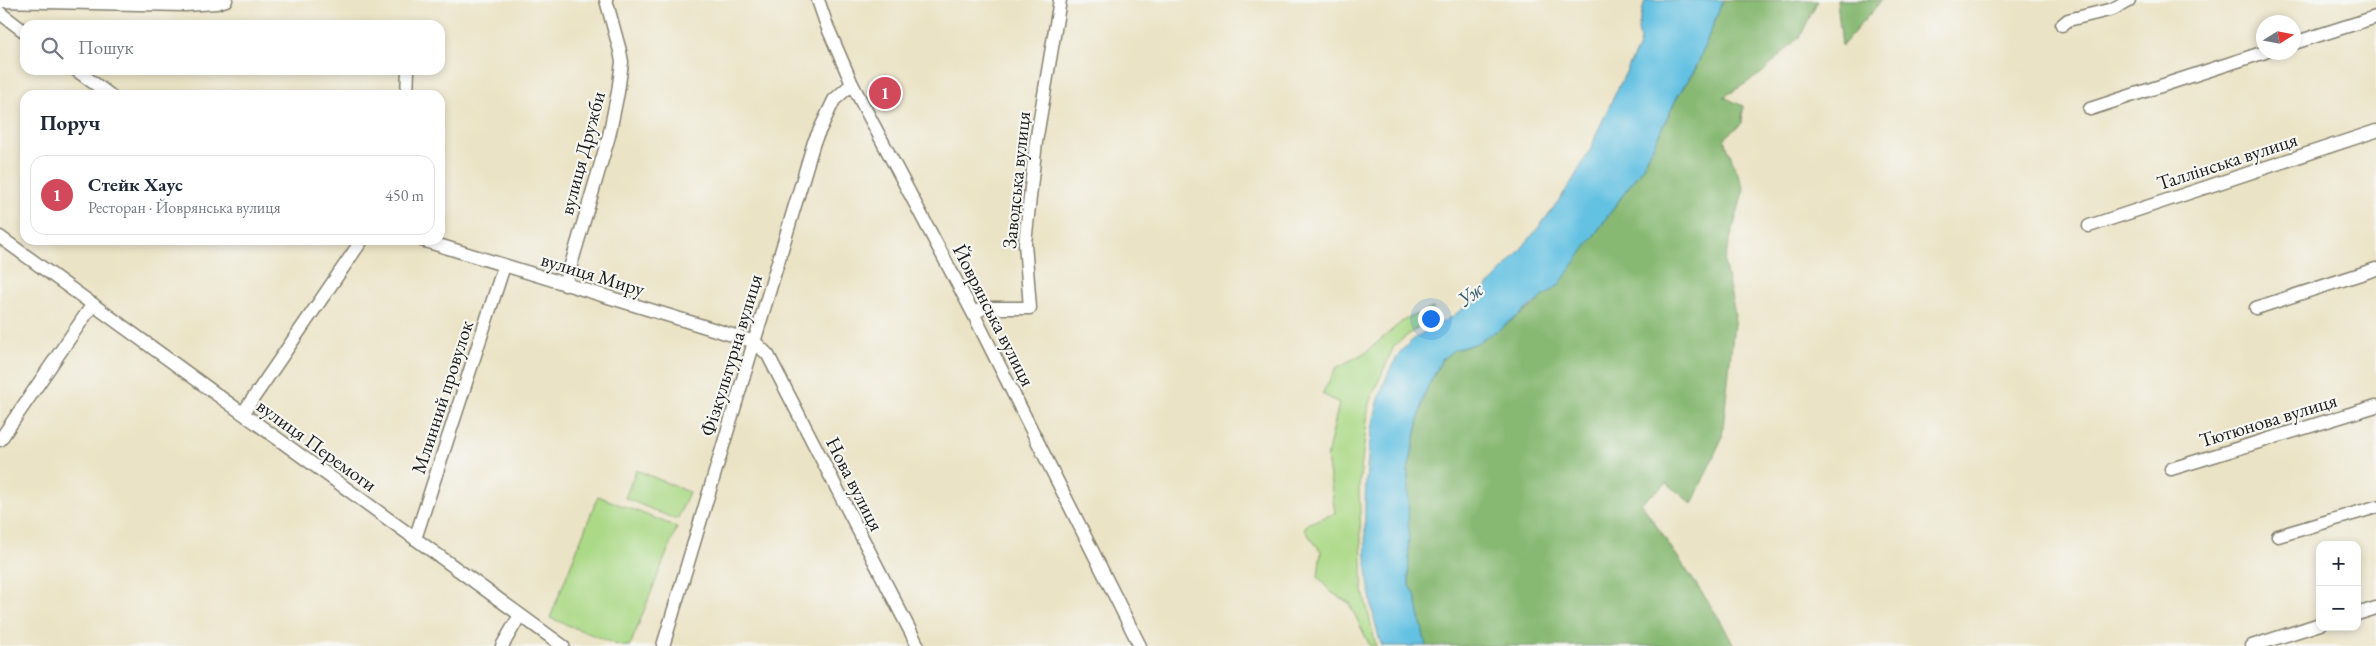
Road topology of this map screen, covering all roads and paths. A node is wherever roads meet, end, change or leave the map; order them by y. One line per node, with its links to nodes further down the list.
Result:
1 (226, 0): 6 (street)
2 (606, 0): 26 (street, вулиця Дружби)
3 (818, 0): 15 (street, Йоврянська вулиця)
4 (1060, 0): 29 (street, Заводська вулиця)
5 (2129, 0): 9 (street)
6 (0, 1)
7 (0, 13): 10 (street)
8 (2376, 17): 11 (street)
9 (2062, 25)
10 (20, 28)
11 (2301, 41)
12 (2256, 55): 18 (street)
13 (83, 75): 16 (street)
14 (408, 75): 17 (street)
15 (852, 84): 29 (street, Йоврянська вулиця); 30 (street, Фізкультурна вулиця)
16 (103, 90)
17 (407, 90)
18 (2090, 108)
19 (2376, 131): 20 (street, Таллінська вулиця)
20 (2089, 226)
21 (0, 237): 27 (street, вулиця Перемоги)
22 (359, 245): 32 (street)
23 (438, 245): 24 (street, вулиця Миру)
24 (504, 266): 26 (street, вулиця Миру); 37 (street, Млинний провулок)
25 (2376, 269): 28 (street)
26 (565, 285): 30 (street, вулиця Миру)
27 (93, 304): 32 (street, вулиця Перемоги); 33 (street)
28 (2256, 308)
29 (973, 313): 46 (street, Йоврянська вулиця)
30 (755, 342): 44 (street, Фізкультурна вулиця); 45 (street, Нова вулиця)
31 (2376, 406): 34 (street, Тютюнова вулиця)
32 (243, 414): 37 (street, вулиця Перемоги)
33 (0, 440)
34 (2172, 469)
35 (2376, 507): 36 (street)
36 (2278, 536)
37 (415, 539): 40 (street, вулиця Перемоги)
38 (2376, 608): 39 (street)
39 (2361, 613)
40 (520, 615): 42 (street); 43 (street, вулиця Перемоги)
41 (2316, 625): 47 (street)
42 (502, 646)
43 (563, 646)
44 (663, 646)
45 (918, 646)
46 (1140, 646)
47 (2252, 646)

